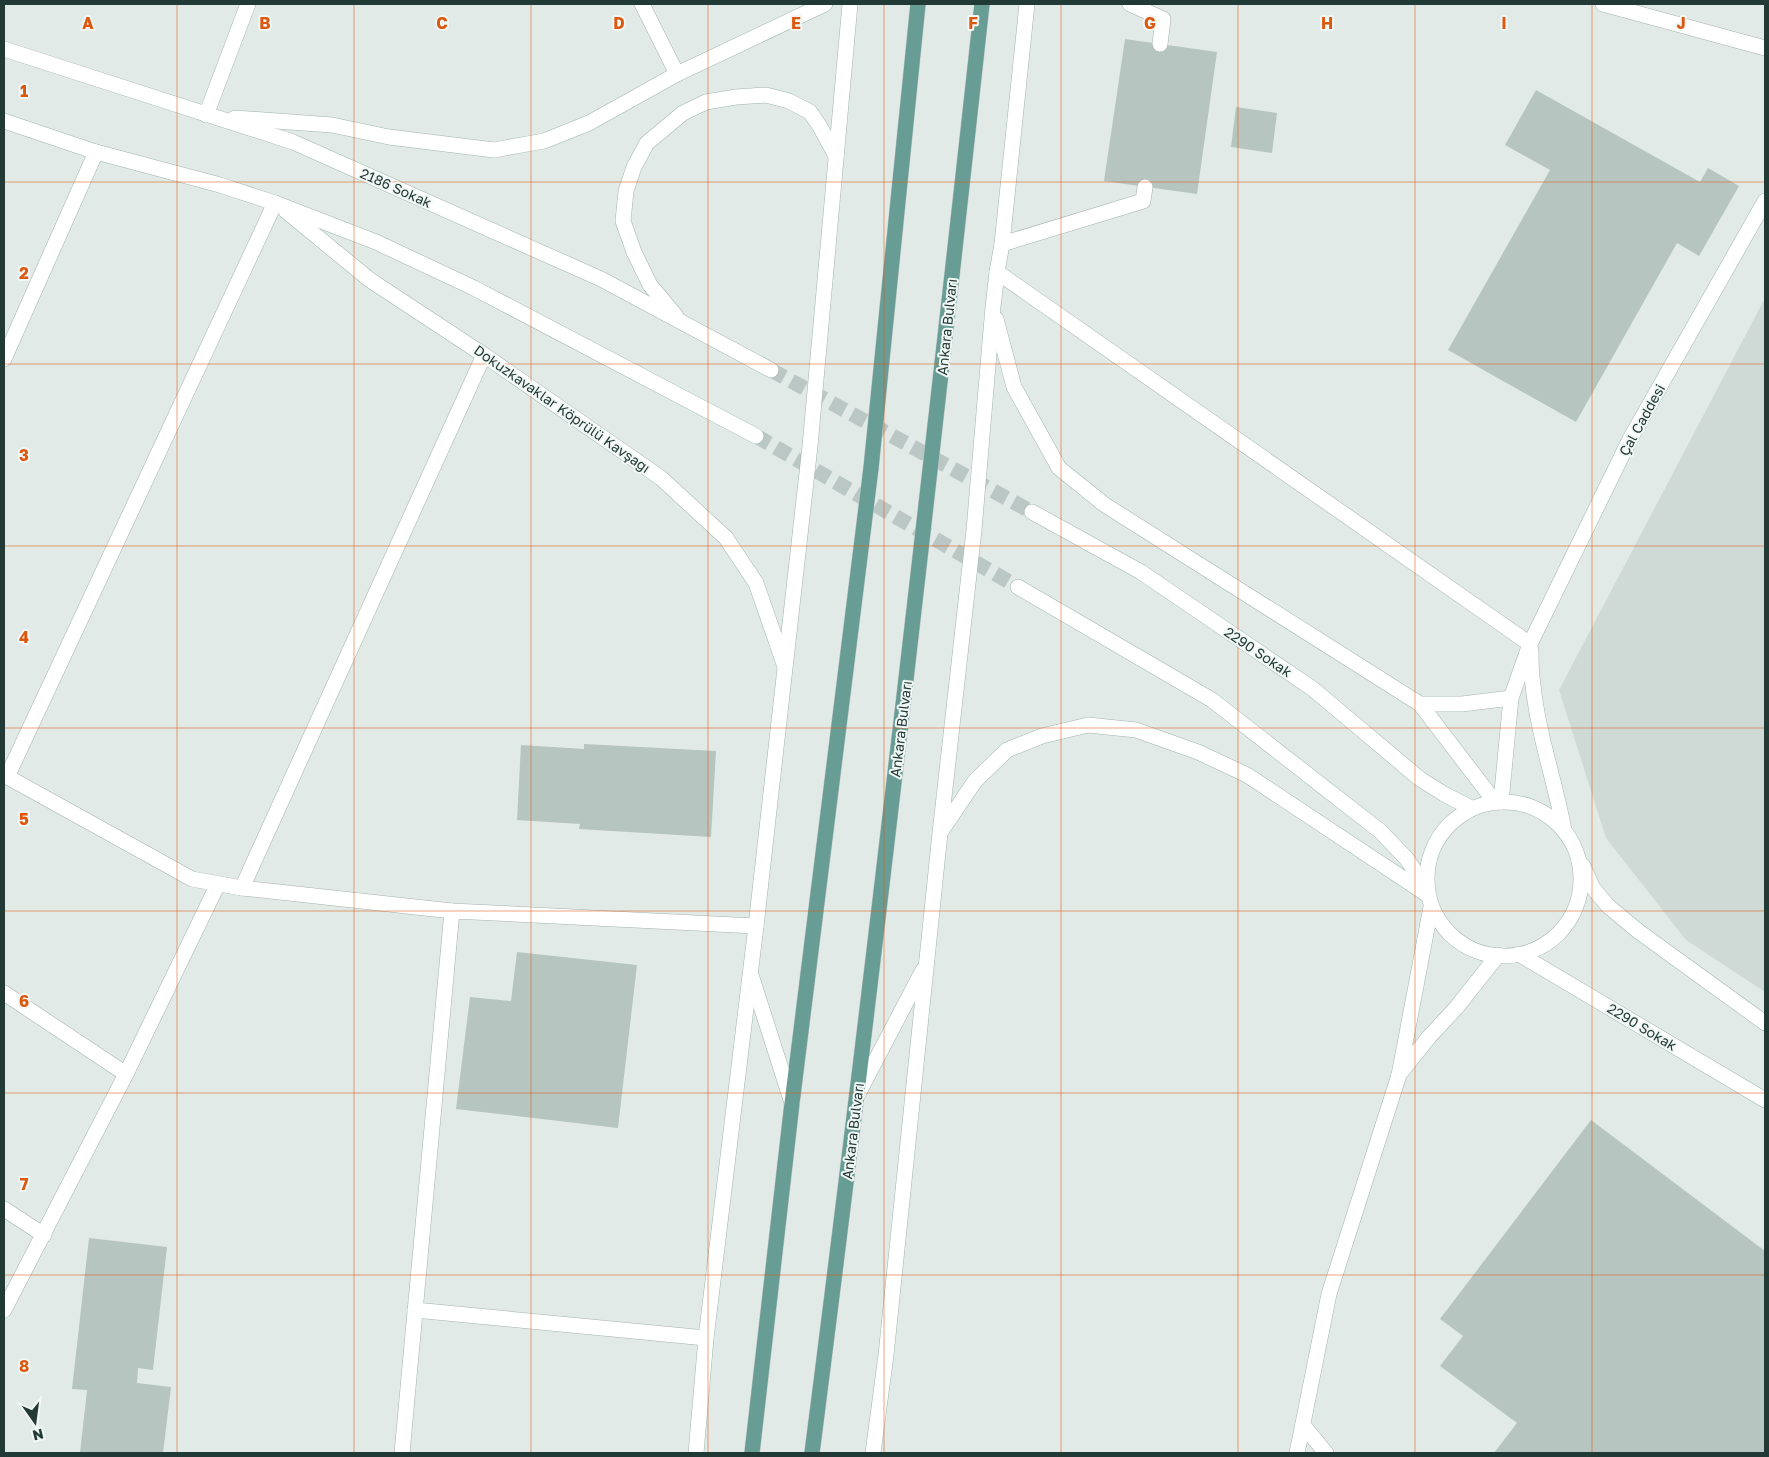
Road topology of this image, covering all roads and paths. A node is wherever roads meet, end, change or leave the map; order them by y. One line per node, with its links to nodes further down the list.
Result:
1 (248, 4): 14 (street)
2 (642, 4): 13 (street)
3 (825, 4): 13 (street)
4 (850, 4): 17 (street)
5 (918, 4): 56 (main road)
6 (982, 4): 54 (main road, Ankara Bulvarı)
7 (1027, 4): 21 (street)
8 (1130, 4): 10 (street)
9 (1603, 4): 11 (street)
10 (1160, 44)
11 (1765, 48)
12 (4, 49): 14 (street, 2186 Sokak)
13 (677, 74): 14 (street)
14 (206, 116): 24 (street, 2186 Sokak)
15 (4, 121): 16 (street)
16 (96, 152): 20 (street); 26 (street)
17 (836, 156): 24 (street); 32 (street)
18 (1145, 187): 21 (street)
19 (1765, 201): 31 (street, Çal Caddesi)
20 (275, 203): 25 (street, Dokuzkavaklar Köprülü Kavşağı); 28 (street); 35 (street)
21 (1002, 244): 22 (street)
22 (997, 272): 23 (street); 31 (street)
23 (993, 307): 34 (street); 39 (street)
24 (682, 323): 27 (street, 2186 Sokak)
25 (484, 354): 32 (street, Dokuzkavaklar Köprülü Kavşağı); 42 (street)
26 (4, 359)
27 (772, 370)
28 (756, 436)
29 (1032, 512): 37 (street, 2290 Sokak)
30 (1018, 587): 43 (street)
31 (1530, 644): 33 (street, Çal Caddesi); 38 (street)
32 (785, 669): 45 (street)
33 (1510, 698): 34 (street); 36 (street, Çal Caddesi)
34 (1420, 704): 36 (street)
35 (5, 776): 41 (street)
36 (1498, 802): 37 (street); 38 (street)
37 (1472, 808): 43 (street)
38 (1564, 830): 40 (street)
39 (940, 833): 43 (street); 48 (street)
40 (1576, 852): 46 (street); 51 (street)
41 (218, 884): 42 (street); 52 (street)
42 (242, 888): 44 (street)
43 (1429, 897): 47 (street); 53 (street)
44 (452, 911): 45 (street); 60 (street)
45 (756, 926): 49 (street)
46 (1519, 954): 47 (street); 55 (street, 2290 Sokak)
47 (1498, 955): 53 (street)
48 (926, 963): 54 (street); 67 (street)
49 (750, 975): 56 (street); 61 (street)
50 (4, 993): 52 (street)
51 (1765, 1023)
52 (126, 1074): 58 (street)
53 (1399, 1075): 62 (street)
54 (857, 1095): 66 (main road, Ankara Bulvarı)
55 (1765, 1100)
56 (792, 1103): 65 (main road)
57 (4, 1209): 58 (street)
58 (44, 1235): 59 (street)
59 (4, 1310)
60 (415, 1310): 61 (street); 63 (street)
61 (706, 1338): 64 (street)
62 (1303, 1425): 68 (street); 69 (street)
63 (402, 1453)
64 (696, 1453)
65 (752, 1453)
66 (812, 1453)
67 (873, 1453)
68 (1297, 1453)
69 (1326, 1453)

